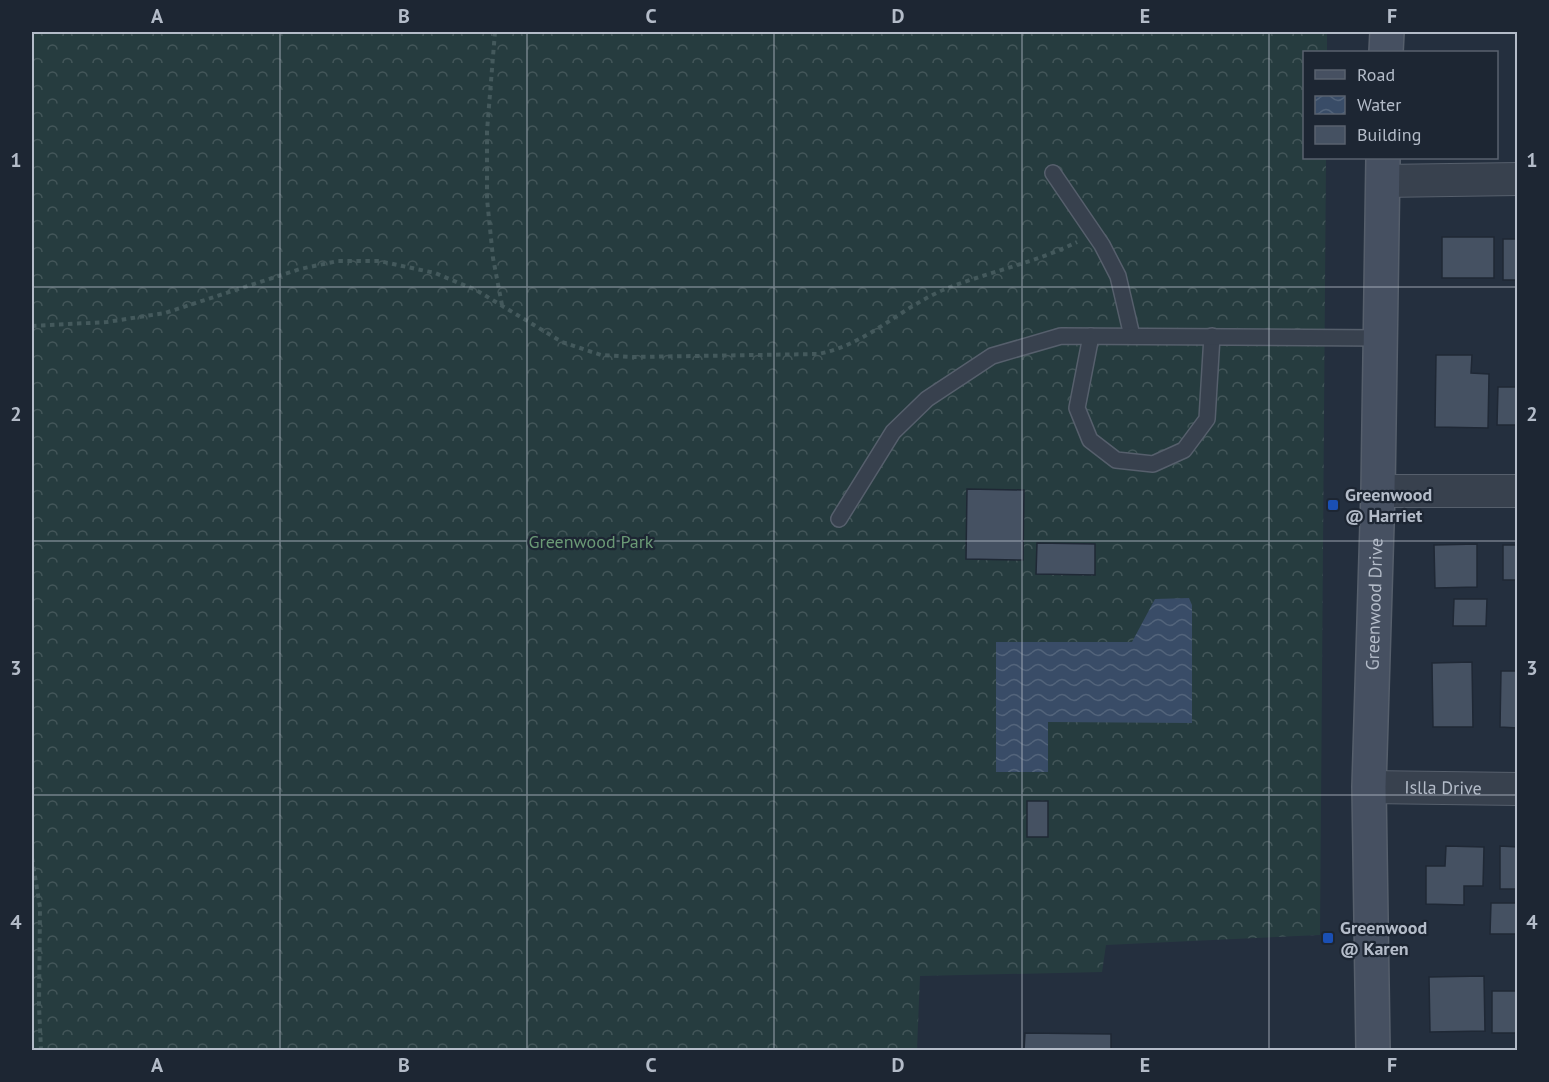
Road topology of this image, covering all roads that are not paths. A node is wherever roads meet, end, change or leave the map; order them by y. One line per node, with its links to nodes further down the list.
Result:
1 (1387, 32): 2 (main road)
2 (1386, 51)
3 (1383, 169): 5 (street); 9 (main road, Greenwood Drive)
4 (1053, 173): 7 (lane)
5 (1518, 179)
6 (1091, 336): 7 (lane); 8 (lane); 12 (lane)
7 (1132, 336): 8 (lane)
8 (1212, 336): 9 (lane)
9 (1381, 338): 11 (main road, Greenwood Drive)
10 (1518, 490): 11 (street)
11 (1378, 491): 13 (main road, Greenwood Drive)
12 (839, 519)
13 (1369, 787): 14 (street, Islla Drive); 15 (main road, Greenwood Drive)
14 (1518, 789)
15 (1373, 1050)

